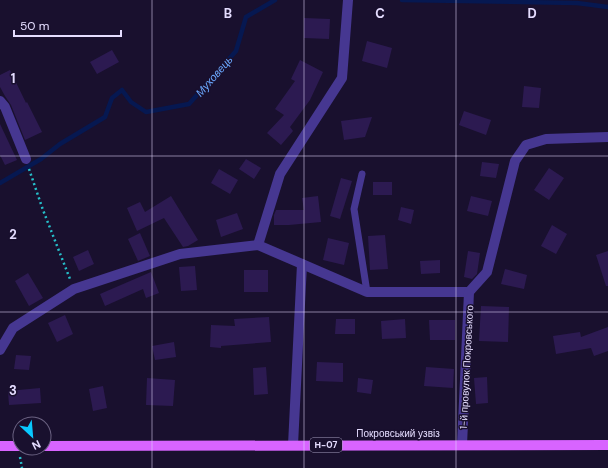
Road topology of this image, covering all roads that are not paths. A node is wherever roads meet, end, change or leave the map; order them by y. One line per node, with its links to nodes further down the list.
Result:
1 (348, 0): 6 (street)
2 (0, 101): 4 (street)
3 (608, 138): 9 (street, 1-й провулок Покровського)
4 (26, 160)
5 (362, 174): 8 (lane)
6 (258, 245): 7 (street); 10 (street)
7 (302, 264): 8 (street); 11 (street)
8 (367, 292): 9 (street)
9 (469, 292): 12 (street, 1-й провулок Покровського)
10 (0, 350)
11 (293, 445): 12 (main road, Покровський узвіз / Н-07); 16 (main road, Покровський узвіз / Н-07)
12 (462, 445): 13 (main road, Покровський узвіз / Н-07)
13 (608, 445)
14 (0, 446): 15 (main road)
15 (12, 446)
16 (52, 446)

